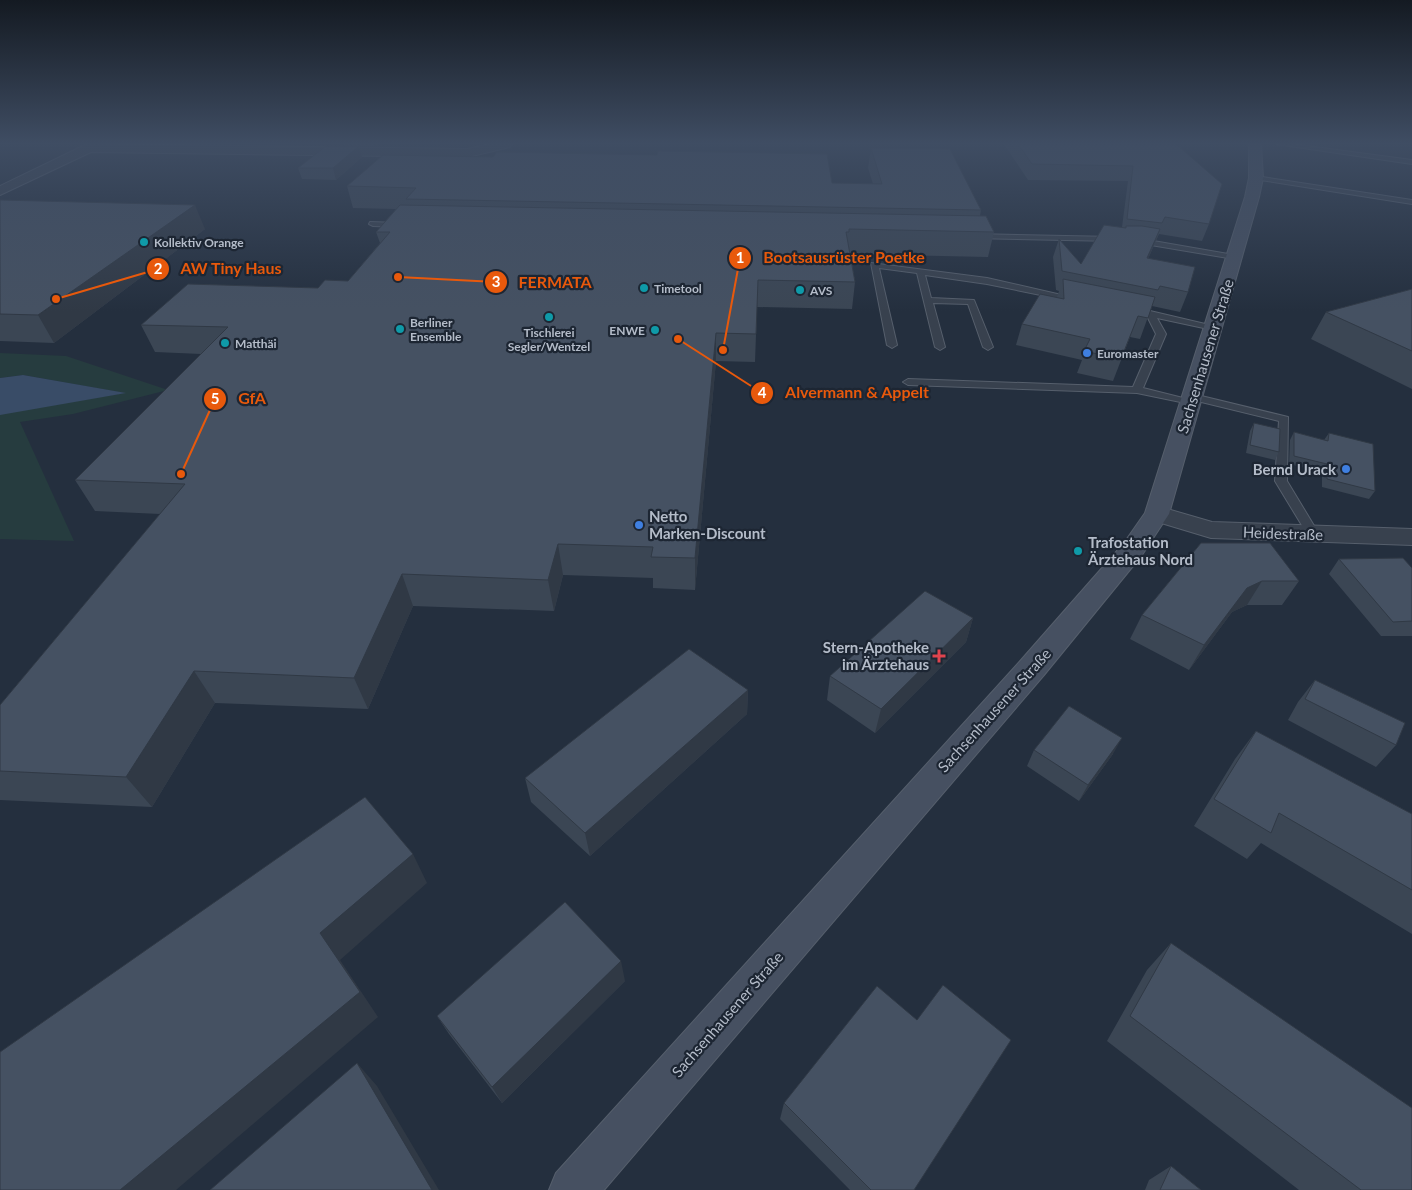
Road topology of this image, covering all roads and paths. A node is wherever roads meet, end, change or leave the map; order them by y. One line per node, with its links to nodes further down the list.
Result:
1 (1250, 200): 7 (main road, Sachsenhausener Straße)
2 (1396, 200): 3 (lane)
3 (1412, 202)
4 (374, 224): 5 (lane)
5 (413, 225)
6 (962, 236): 7 (lane)
7 (1234, 257): 13 (main road, Sachsenhausener Straße)
8 (920, 271): 9 (lane); 10 (lane); 14 (lane)
9 (928, 300): 15 (lane); 16 (lane)
10 (1084, 300)
11 (1122, 308): 12 (lane)
12 (1151, 314): 13 (lane); 18 (lane)
13 (1213, 327): 19 (main road, Sachsenhausener Straße)
14 (892, 345)
15 (940, 347)
16 (988, 348)
17 (908, 382): 18 (lane)
18 (1137, 390): 19 (lane)
19 (1192, 400): 20 (main road, Sachsenhausener Straße); 21 (lane)
20 (1157, 514): 21 (street, Heidestraße); 23 (main road, Sachsenhausener Straße)
21 (1313, 534): 22 (street, Heidestraße)
22 (1412, 536)
23 (573, 1190)

